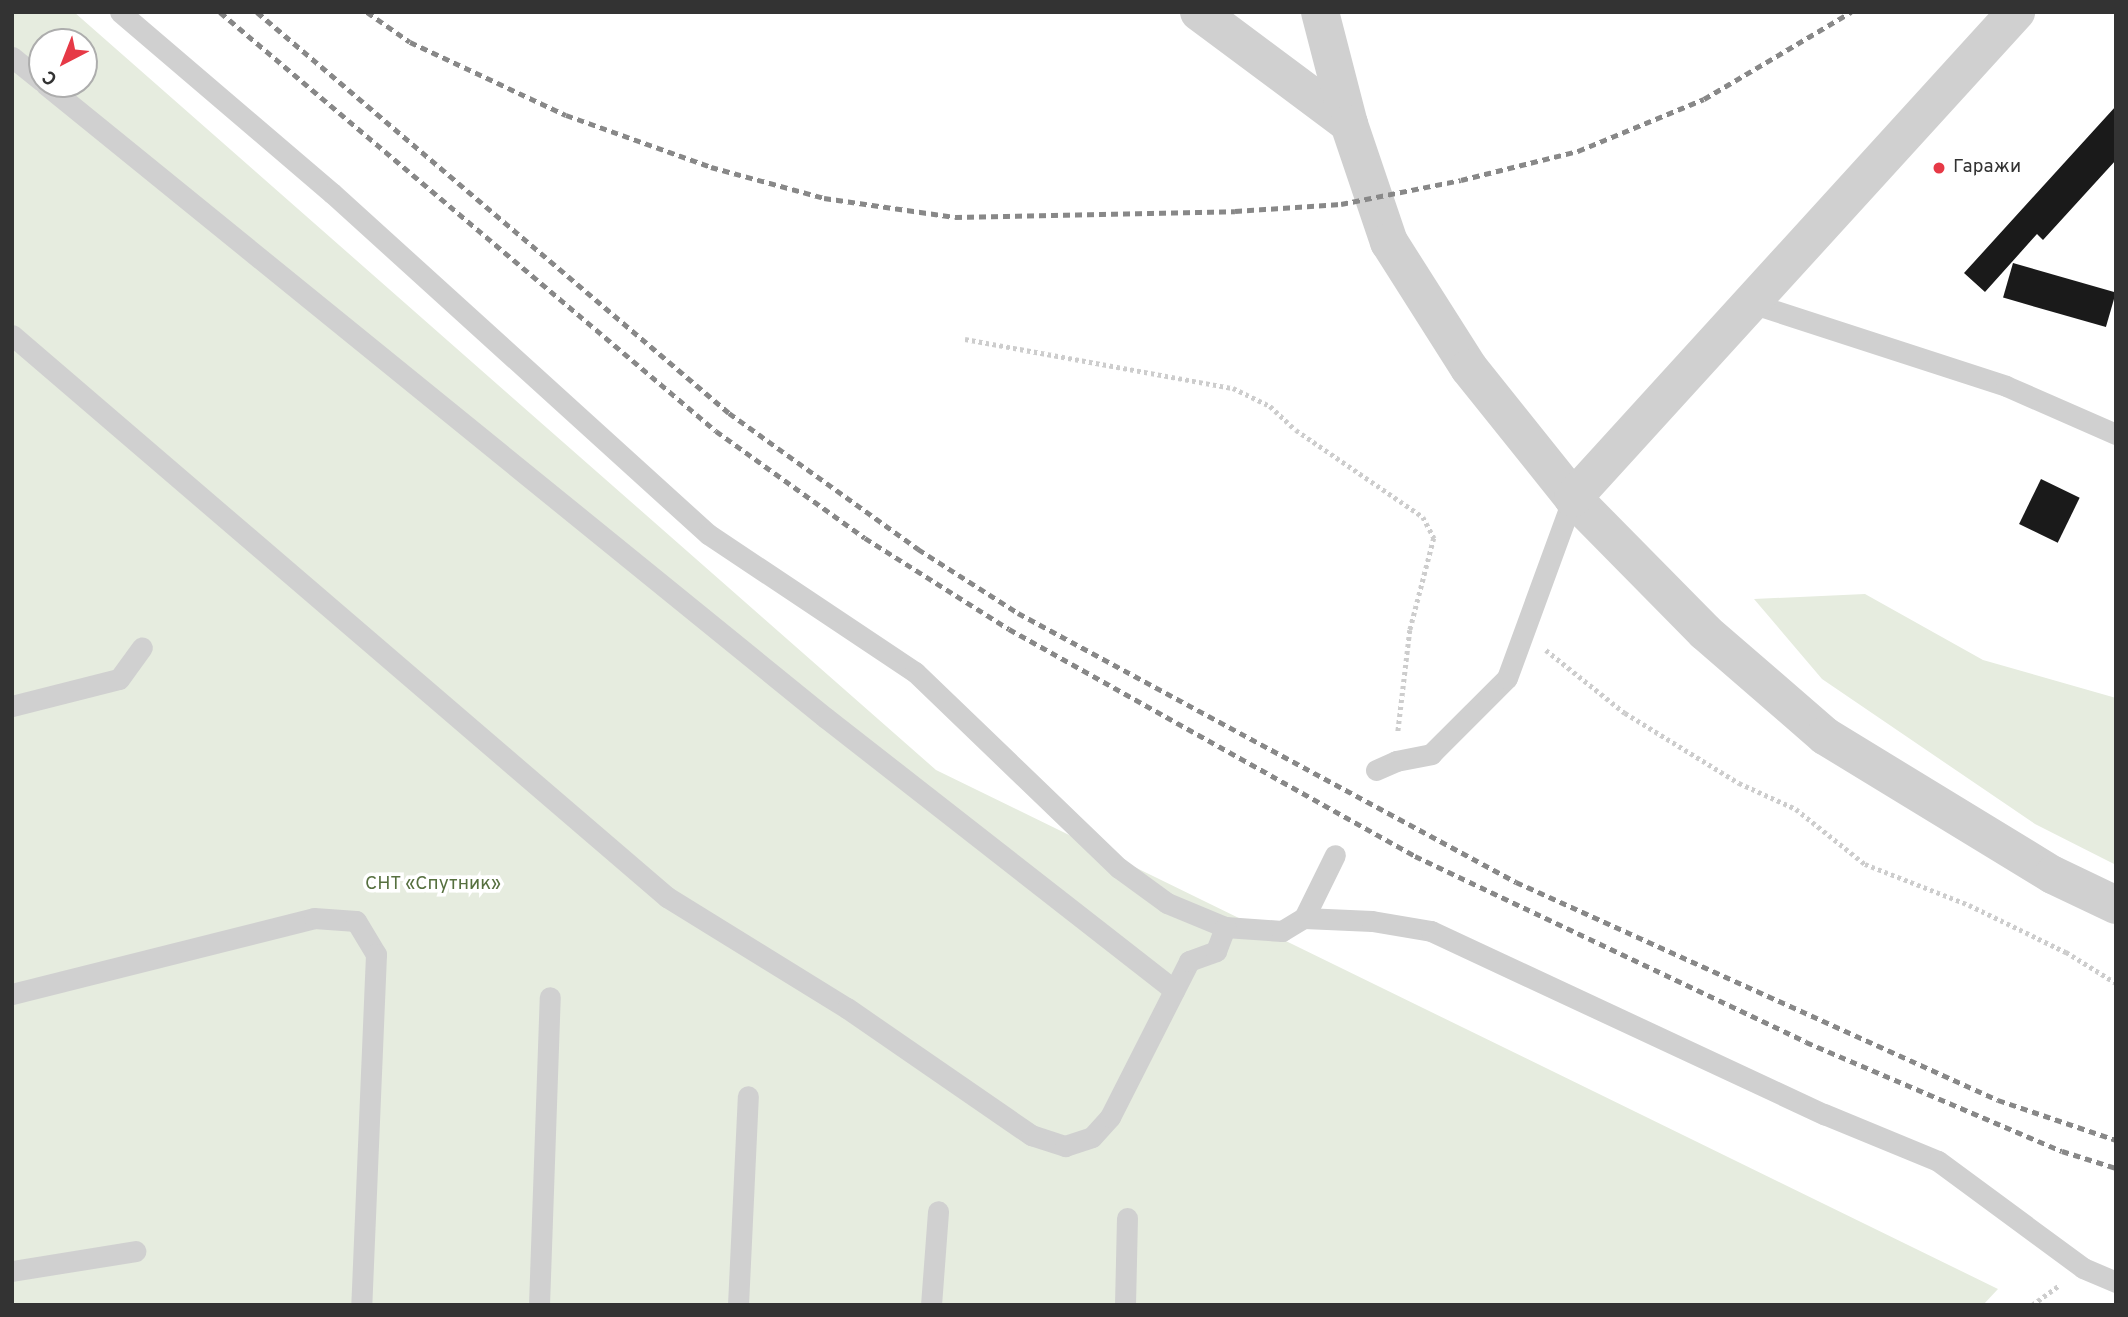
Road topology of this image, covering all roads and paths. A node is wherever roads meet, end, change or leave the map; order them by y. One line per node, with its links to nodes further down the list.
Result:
1 (120, 12): 21 (lane)
2 (1199, 12): 8 (street)
3 (1320, 12): 8 (street)
4 (2017, 12): 9 (street)
5 (12, 57): 6 (lane)
6 (28, 70)
7 (62, 98): 23 (lane)
8 (1349, 124): 13 (street)
9 (1751, 303): 12 (lane); 13 (street)
10 (12, 334): 23 (lane)
11 (965, 340): 17 (path)
12 (2116, 434)
13 (1573, 498): 14 (lane); 19 (street)
14 (1525, 635): 17 (lane); 22 (path)
15 (142, 647): 16 (lane)
16 (12, 706)
17 (1386, 765)
18 (1335, 855): 20 (lane)
19 (2116, 905)
20 (1304, 918): 21 (lane); 31 (lane)
21 (1225, 927): 23 (lane)
22 (2116, 983)
23 (1174, 990)
24 (12, 994): 32 (lane)
25 (550, 996): 33 (lane)
26 (748, 1096): 34 (lane)
27 (938, 1211): 35 (lane)
28 (1127, 1217): 36 (lane)
29 (135, 1251): 30 (lane)
30 (12, 1272)
31 (2116, 1282)
32 (361, 1305)
33 (539, 1305)
34 (738, 1305)
35 (931, 1305)
36 (1125, 1305)

